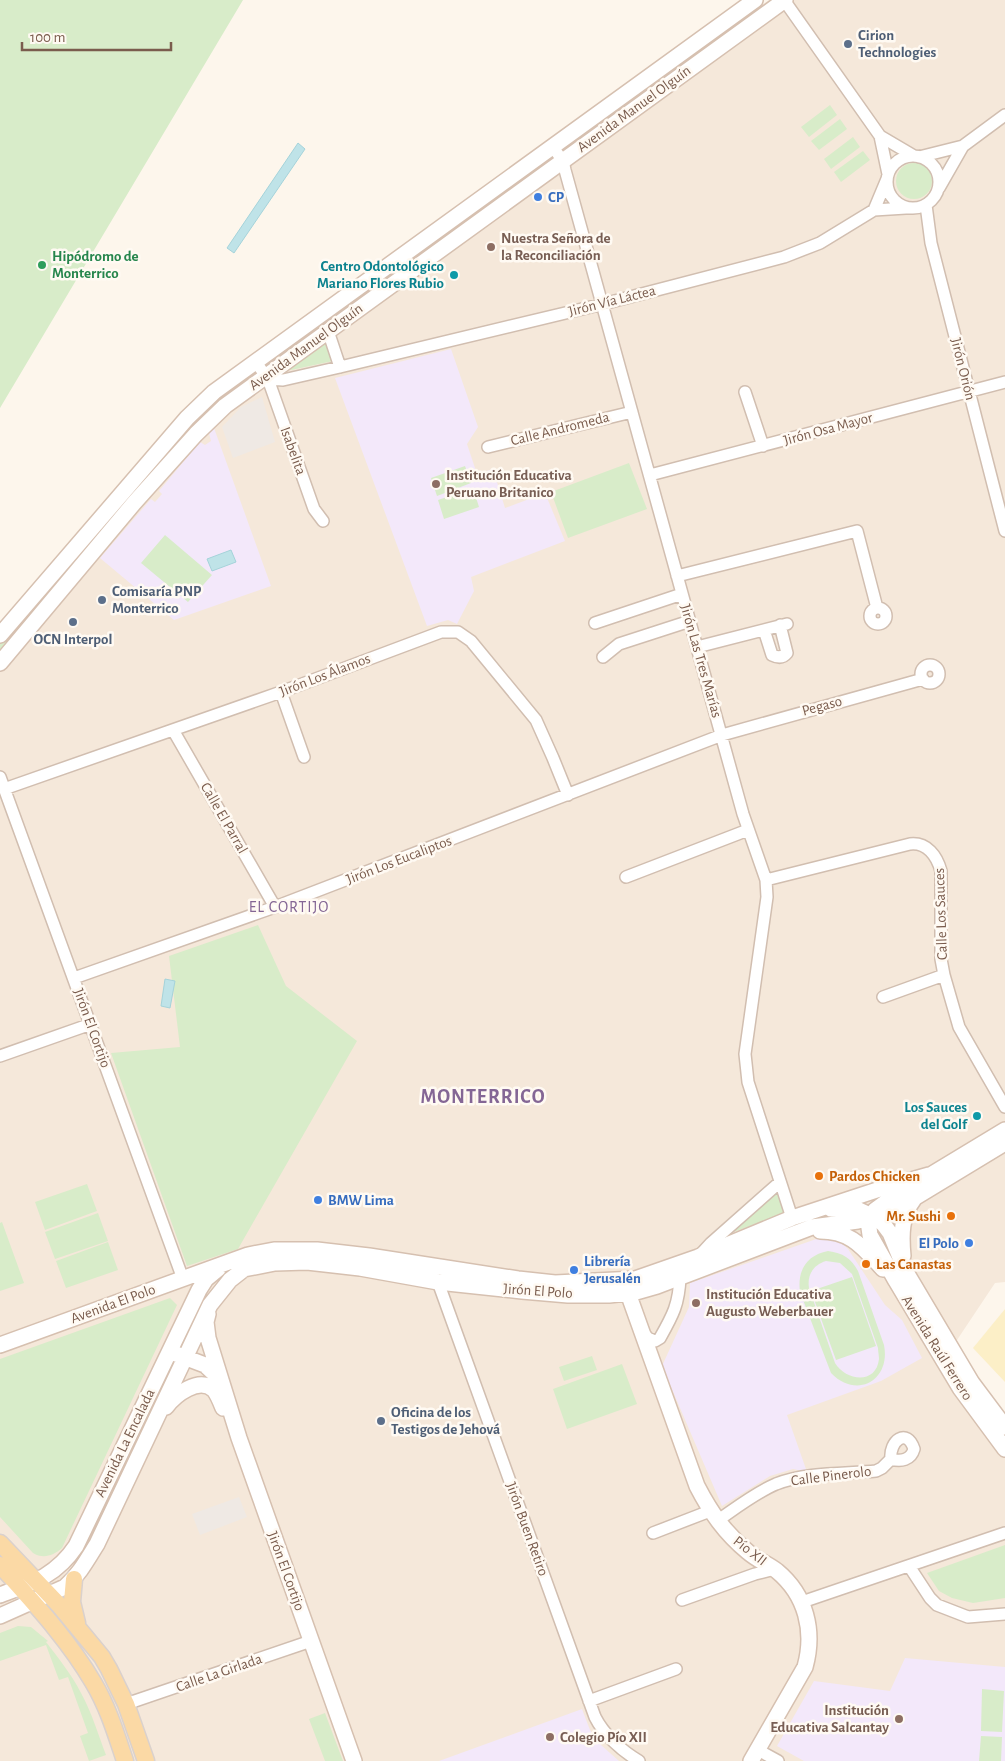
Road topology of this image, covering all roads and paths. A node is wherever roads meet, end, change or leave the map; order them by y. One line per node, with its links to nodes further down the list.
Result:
1 (755, 0): 5 (street, Avenida Manuel Olguín)
2 (784, 0): 4 (street); 8 (street, Avenida Manuel Olguín)
3 (1005, 115): 6 (street)
4 (880, 136): 7 (street); 9 (street)
5 (552, 146): 8 (street, Jirón Las Tres Marías); 16 (street, Avenida Manuel Olguín)
6 (963, 146): 7 (street); 10 (street)
7 (916, 156): 9 (street); 10 (street)
8 (562, 161): 14 (street, Jirón Las Tres Marías); 15 (street, Avenida Manuel Olguín)
9 (887, 176): 12 (street); 13 (street)
10 (938, 190): 11 (street)
11 (926, 205): 12 (street); 20 (street, Jirón Orión)
12 (906, 208): 13 (street, Jirón Vía Láctea)
13 (874, 210): 14 (street, Jirón Vía Láctea)
14 (603, 304): 17 (street, Jirón Vía Láctea); 22 (street, Jirón Las Tres Marías)
15 (328, 331): 17 (street); 18 (street, Avenida Manuel Olguín)
16 (255, 362): 18 (street, Isabelita); 26 (street, Avenida Manuel Olguín)
17 (340, 367): 18 (street, Jirón Vía Láctea)
18 (267, 378): 27 (street, Avenida Manuel Olguín); 28 (street, Isabelita)
19 (1005, 382): 20 (street, Jirón Osa Mayor)
20 (969, 391): 23 (street, Jirón Osa Mayor); 29 (street, Jirón Orión)
21 (745, 392): 23 (street)
22 (632, 412): 24 (street, Calle Andromeda); 25 (street, Jirón Las Tres Marías)
23 (763, 446): 25 (street, Jirón Osa Mayor)
24 (488, 447)
25 (650, 474): 30 (street, Jirón Las Tres Marías)
26 (122, 492): 27 (street); 36 (street, Avenida Manuel Olguín)
27 (134, 503): 39 (street, Avenida Manuel Olguín)
28 (323, 521)
29 (1005, 531)
30 (677, 576): 31 (street, Jirón Las Tres Marías); 32 (street)
31 (682, 594): 33 (street, Jirón Las Tres Marías); 34 (street)
32 (877, 608)
33 (690, 621): 37 (street, Jirón Las Tres Marías); 38 (street)
34 (595, 623)
35 (764, 630): 35 (street); 37 (street)
36 (0, 635)
37 (697, 647): 43 (street, Jirón Las Tres Marías)
38 (603, 657)
39 (0, 663)
40 (923, 679): 43 (street, Pegaso)
41 (281, 692): 42 (street, Jirón Los Álamos); 44 (street); 47 (street, Jirón Los Álamos)
42 (173, 730): 46 (street, Jirón Los Álamos); 51 (street, Calle El Parral)
43 (722, 735): 47 (street, Jirón Los Eucaliptos); 48 (street, Jirón Las Tres Marías)
44 (304, 757)
45 (0, 777): 46 (street, Jirón El Cortijo)
46 (4, 789): 53 (street, Jirón El Cortijo)
47 (568, 795): 51 (street, Jirón Los Eucaliptos)
48 (748, 830): 49 (street); 50 (street, Jirón Las Tres Marías)
49 (626, 877)
50 (766, 880): 52 (street, Calle Los Sauces); 61 (street, Jirón Las Tres Marías)
51 (275, 907): 53 (street, Jirón Los Eucaliptos)
52 (944, 975): 54 (street); 57 (street, Calle Los Sauces)
53 (74, 978): 55 (street, Jirón El Cortijo)
54 (883, 997)
55 (90, 1024): 56 (street); 71 (street, Jirón El Cortijo)
56 (0, 1056)
57 (1005, 1107)
58 (1005, 1130): 60 (street)
59 (1005, 1142): 62 (street, Jirón El Polo)
60 (928, 1175): 63 (street, Jirón El Polo); 64 (street)
61 (780, 1182): 65 (street, Jirón Las Tres Marías); 67 (street)
62 (915, 1198): 64 (street, Jirón El Polo); 70 (street)
63 (817, 1210): 64 (street, Avenida Raúl Ferrero); 65 (street, Jirón El Polo)
64 (871, 1216): 66 (street, Jirón El Polo); 70 (street, Avenida Raúl Ferrero)
65 (792, 1218): 67 (street, Jirón El Polo)
66 (768, 1243): 69 (street, Jirón El Polo); 70 (street)
67 (698, 1257): 68 (street, Jirón El Polo)
68 (225, 1263): 71 (street, Avenida El Polo); 74 (street, Avenida La Encalada)
69 (680, 1277): 73 (street, Jirón El Polo); 77 (street)
70 (901, 1277): 83 (street, Avenida Raúl Ferrero); 85 (street, Avenida Raúl Ferrero)
71 (184, 1278): 78 (street, Avenida El Polo)
72 (438, 1282): 73 (street, Jirón El Polo); 75 (street, Jirón El Polo); 107 (street, Jirón Buen Retiro)
73 (628, 1293): 77 (street, Pío XII)
74 (196, 1295): 76 (street); 79 (street, Avenida La Encalada)
75 (210, 1305): 76 (street, Avenida La Encalada); 81 (street, Jirón El Cortijo)
76 (198, 1329): 80 (street, Avenida La Encalada)
77 (641, 1331): 87 (street, Pío XII)
78 (0, 1345)
79 (169, 1352): 80 (street); 95 (street, Avenida La Encalada)
80 (185, 1357): 81 (street); 82 (street, Avenida La Encalada)
81 (221, 1380): 84 (street, Jirón El Cortijo)
82 (156, 1419): 84 (street); 94 (street, Avenida La Encalada)
83 (1005, 1427)
84 (239, 1438): 105 (street, Jirón El Cortijo)
85 (1005, 1449)
86 (891, 1460): 87 (street, Calle Pinerolo)
87 (714, 1516): 89 (street, Calle Pinerolo); 93 (street, Pío XII)
88 (1005, 1532): 92 (street)
89 (653, 1533)
90 (0, 1543): 95 (main road)
91 (0, 1565): 96 (main road)
92 (910, 1566): 101 (street); 102 (street)
93 (775, 1570): 99 (street); 101 (street, Pío XII)
94 (74, 1579): 97 (street, Avenida La Encalada); 104 (main road)
95 (36, 1580): 96 (street, Avenida La Encalada); 97 (main road)
96 (21, 1587): 98 (street, Avenida La Encalada); 100 (main road)
97 (50, 1594): 100 (street, Avenida La Encalada); 104 (main road)
98 (0, 1595)
99 (682, 1600)
100 (34, 1602): 103 (street, Avenida La Encalada); 110 (main road)
101 (802, 1602): 109 (street, Pío XII)
102 (1005, 1614)
103 (0, 1616)
104 (78, 1628): 108 (main road)
105 (311, 1641): 108 (street, Calle La Girlada); 112 (street, Jirón El Cortijo)
106 (676, 1668): 107 (street)
107 (589, 1701): 113 (street, Jirón Buen Retiro)
108 (126, 1704): 111 (main road)
109 (754, 1755): 114 (street)
110 (125, 1761)
111 (146, 1761)
112 (354, 1761)
113 (639, 1761)
114 (778, 1761)

